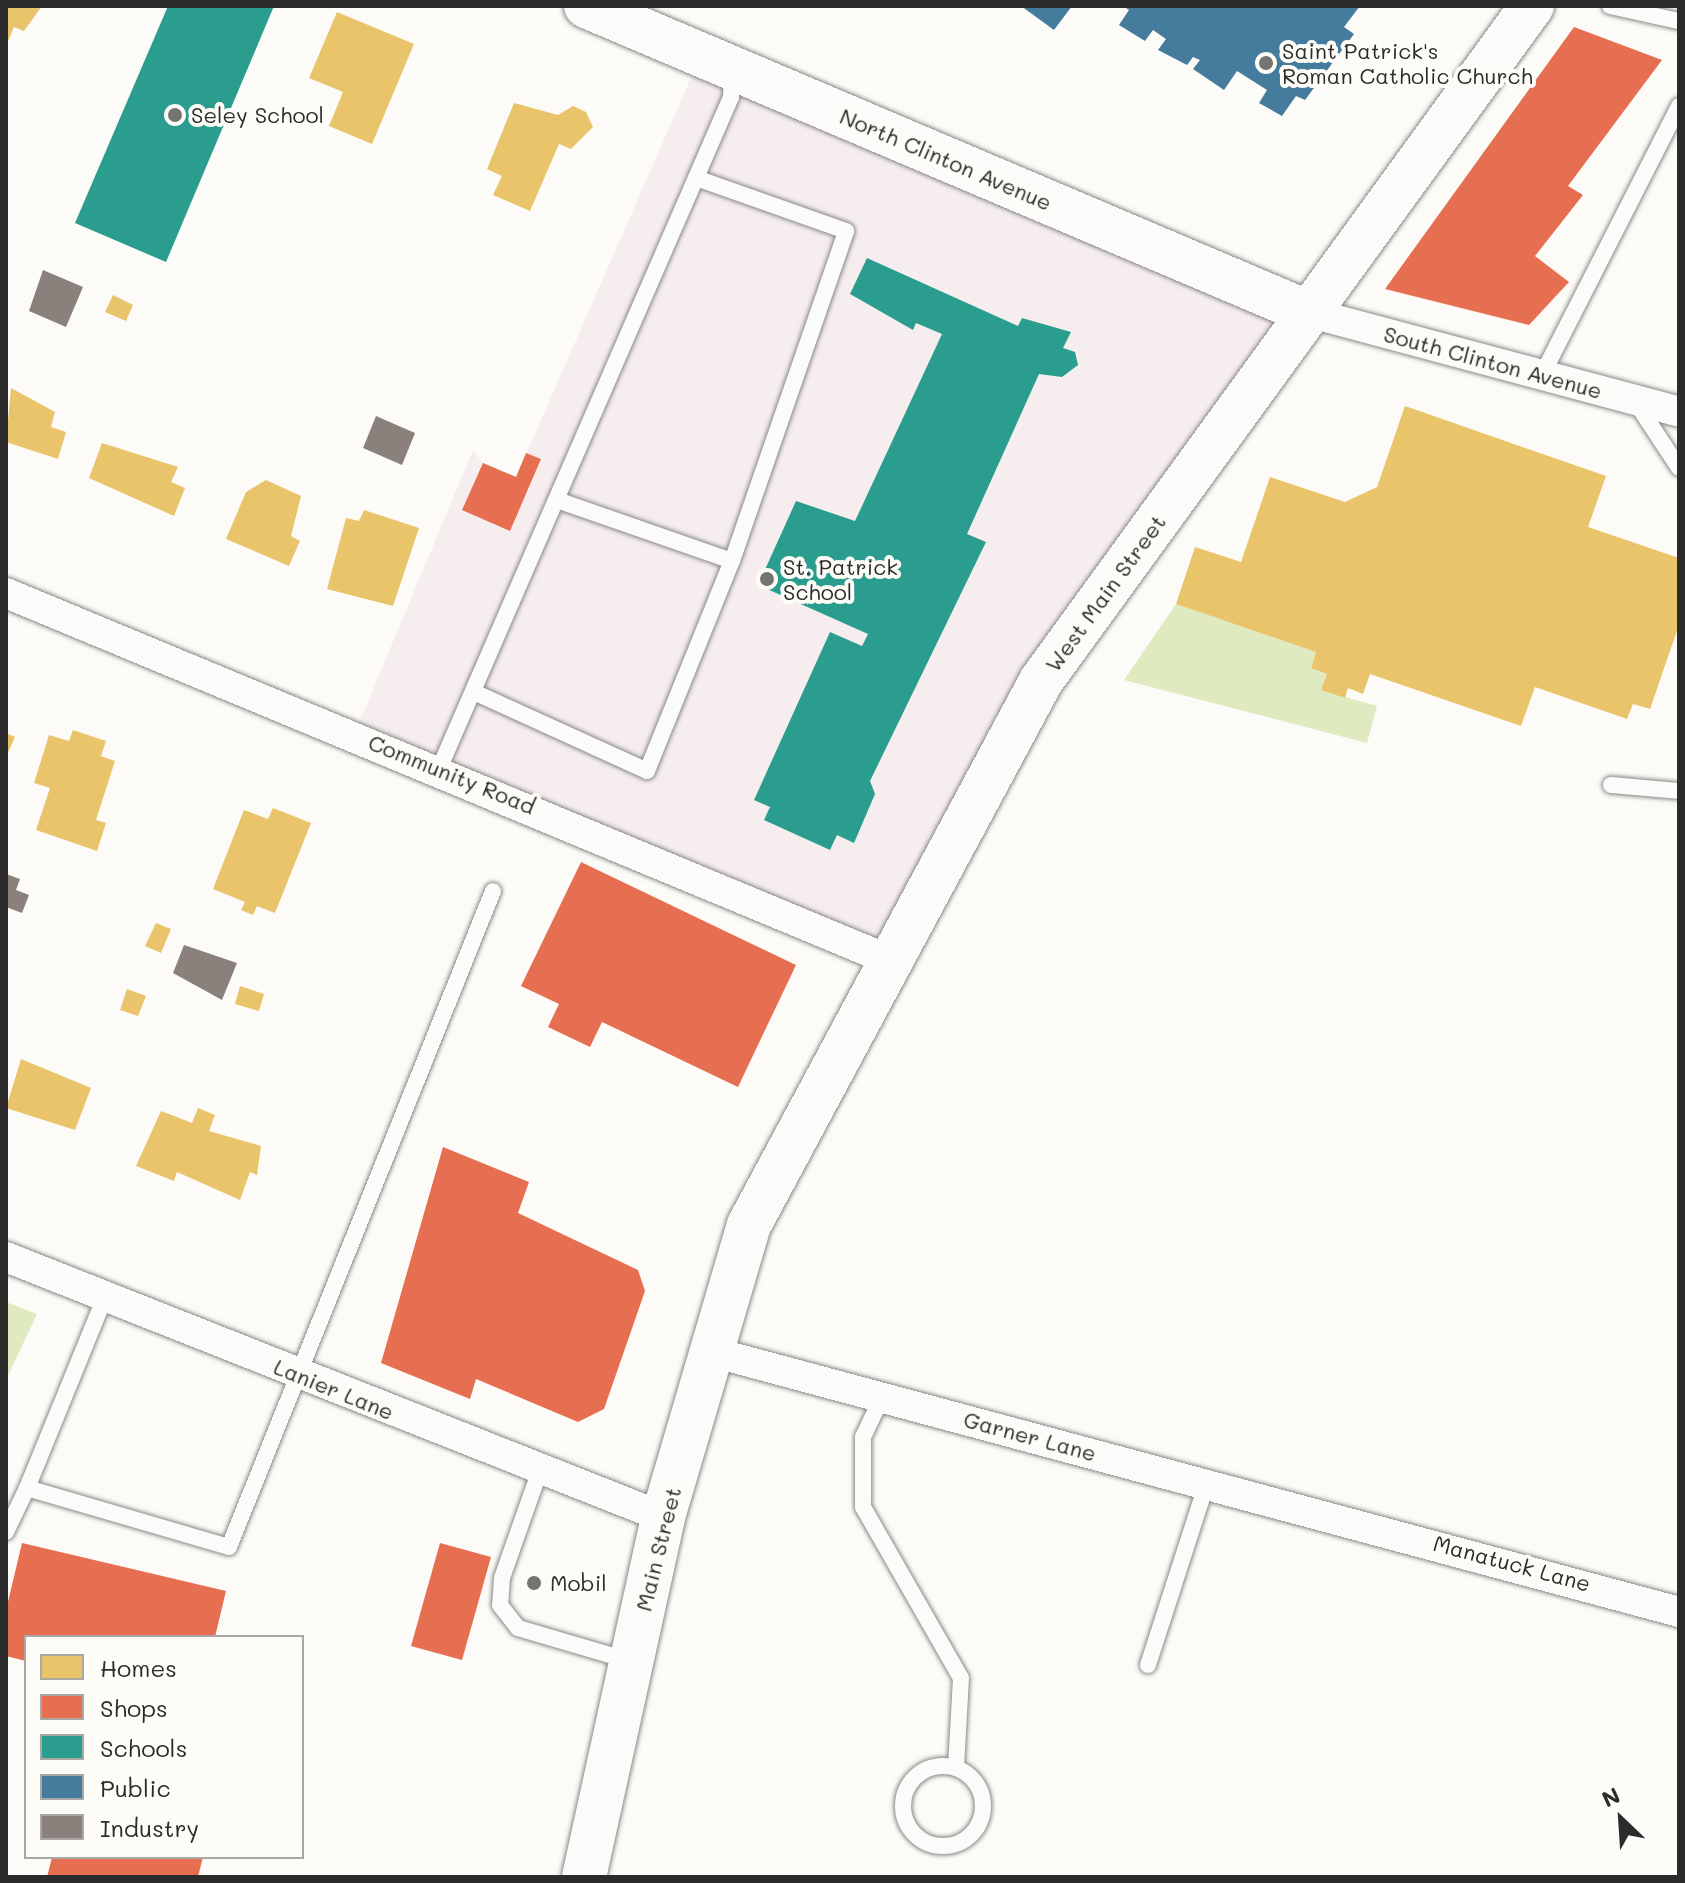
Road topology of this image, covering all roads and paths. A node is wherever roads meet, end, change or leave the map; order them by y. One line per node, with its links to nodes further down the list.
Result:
1 (586, 6): 5 (main road, North Clinton Avenue)
2 (1532, 6): 8 (main road, West Main Street)
3 (1610, 6): 4 (lane)
4 (1679, 21)
5 (732, 69): 7 (lane); 8 (main road, North Clinton Avenue)
6 (1679, 106): 9 (lane)
7 (696, 178): 13 (lane); 14 (lane)
8 (1307, 312): 9 (street, South Clinton Avenue); 21 (main road, West Main Street)
9 (1542, 375): 10 (street, South Clinton Avenue)
10 (1635, 400): 11 (street, South Clinton Avenue); 12 (lane)
11 (1679, 412)
12 (1679, 468)
13 (557, 500): 14 (lane); 16 (lane)
14 (732, 561): 16 (lane)
15 (6, 593): 17 (street, Community Road)
16 (474, 692): 17 (lane)
17 (439, 769): 21 (street, Community Road)
18 (1611, 785): 19 (lane)
19 (1679, 791)
20 (493, 891): 26 (lane)
21 (894, 962): 22 (main road, West Main Street)
22 (749, 1225): 25 (main road, Main Street)
23 (6, 1257): 24 (street, Lanier Lane)
24 (105, 1297): 26 (street, Lanier Lane); 30 (lane)
25 (716, 1353): 27 (street, Garner Lane); 31 (main road, Main Street)
26 (301, 1376): 28 (street, Lanier Lane); 30 (lane)
27 (882, 1397): 29 (street, Garner Lane); 37 (lane)
28 (540, 1470): 31 (street, Lanier Lane); 35 (lane)
29 (1207, 1482): 32 (street, Garner Lane); 36 (lane)
30 (27, 1488): 33 (lane)
31 (663, 1517): 35 (main road, Main Street)
32 (1344, 1519): 34 (street, Manatuck Lane)
33 (6, 1532)
34 (1679, 1612)
35 (631, 1661): 38 (main road, Main Street)
36 (1148, 1665)
37 (956, 1768): 37 (lane)
38 (584, 1877)

